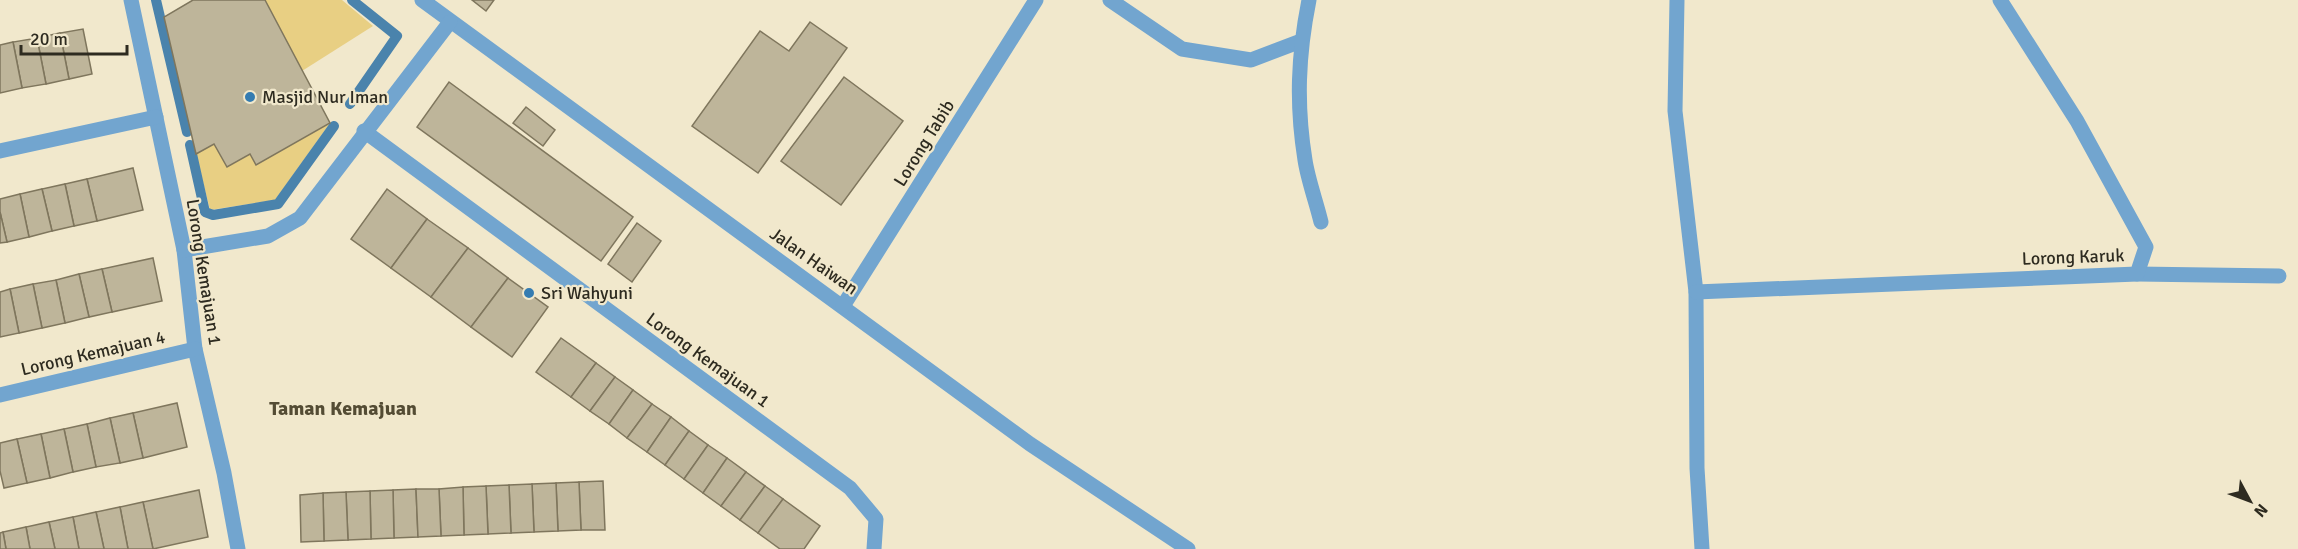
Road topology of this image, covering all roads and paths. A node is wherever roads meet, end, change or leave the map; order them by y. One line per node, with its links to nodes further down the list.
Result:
1 (131, 0): 10 (street, Lorong Kemajuan 1)
2 (422, 0): 8 (street, Jalan Haiwan)
3 (1035, 0): 18 (street, Lorong Tabib)
4 (1110, 0): 9 (street)
5 (1309, 0): 9 (street)
6 (1677, 0): 17 (street)
7 (2000, 0): 15 (street, Lorong Karuk)
8 (450, 22): 11 (street); 18 (street, Jalan Haiwan)
9 (1301, 41): 13 (street)
10 (156, 117): 12 (street); 14 (street, Lorong Kemajuan 1)
11 (364, 131): 14 (street); 22 (street, Lorong Kemajuan 1)
12 (0, 151)
13 (1321, 222)
14 (184, 249): 19 (street, Lorong Kemajuan 1)
15 (2137, 274): 16 (street); 17 (street, Lorong Karuk)
16 (2278, 276)
17 (1696, 292): 24 (street)
18 (843, 306): 23 (street, Jalan Haiwan)
19 (195, 349): 20 (street, Lorong Kemajuan 4); 21 (street, Lorong Kemajuan 1)
20 (0, 395)
21 (238, 549)
22 (874, 549)
23 (1188, 549)
24 (1702, 549)

